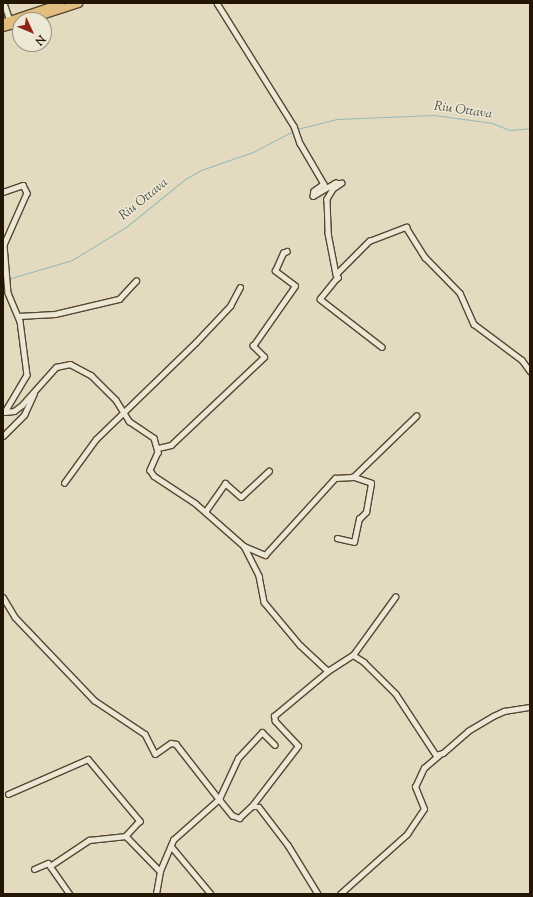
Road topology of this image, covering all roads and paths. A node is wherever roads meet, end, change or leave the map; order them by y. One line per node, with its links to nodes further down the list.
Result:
1 (4, 3): 6 (street)
2 (60, 3): 6 (main road)
3 (78, 3): 5 (main road)
4 (217, 3): 9 (street)
5 (50, 12)
6 (6, 21)
7 (3, 192): 12 (street)
8 (287, 251): 19 (street)
9 (336, 274): 13 (street); 14 (street)
10 (136, 281): 12 (street)
11 (240, 287): 16 (street)
12 (18, 316): 15 (street)
13 (382, 347)
14 (530, 371)
15 (36, 391): 16 (street); 18 (street)
16 (122, 411): 19 (street); 22 (street)
17 (416, 416): 21 (street)
18 (3, 436)
19 (158, 448): 23 (street)
20 (269, 471): 23 (street)
21 (353, 477): 24 (street); 25 (street)
22 (64, 483)
23 (205, 512): 25 (street)
24 (337, 538)
25 (244, 546): 29 (street)
26 (395, 596): 28 (street)
27 (3, 597): 34 (street)
28 (353, 655): 29 (street); 32 (street)
29 (328, 671): 35 (street)
30 (530, 707): 32 (street)
31 (275, 745): 34 (street)
32 (439, 755): 45 (street)
33 (8, 794): 36 (street)
34 (218, 798): 35 (street); 37 (street)
35 (251, 807): 44 (street)
36 (126, 836): 38 (street); 40 (street)
37 (171, 846): 40 (street); 43 (street)
38 (50, 866): 39 (street); 41 (street)
39 (34, 869)
40 (160, 872): 42 (street)
41 (70, 894)
42 (156, 894)
43 (212, 894)
44 (318, 894)
45 (340, 894)

